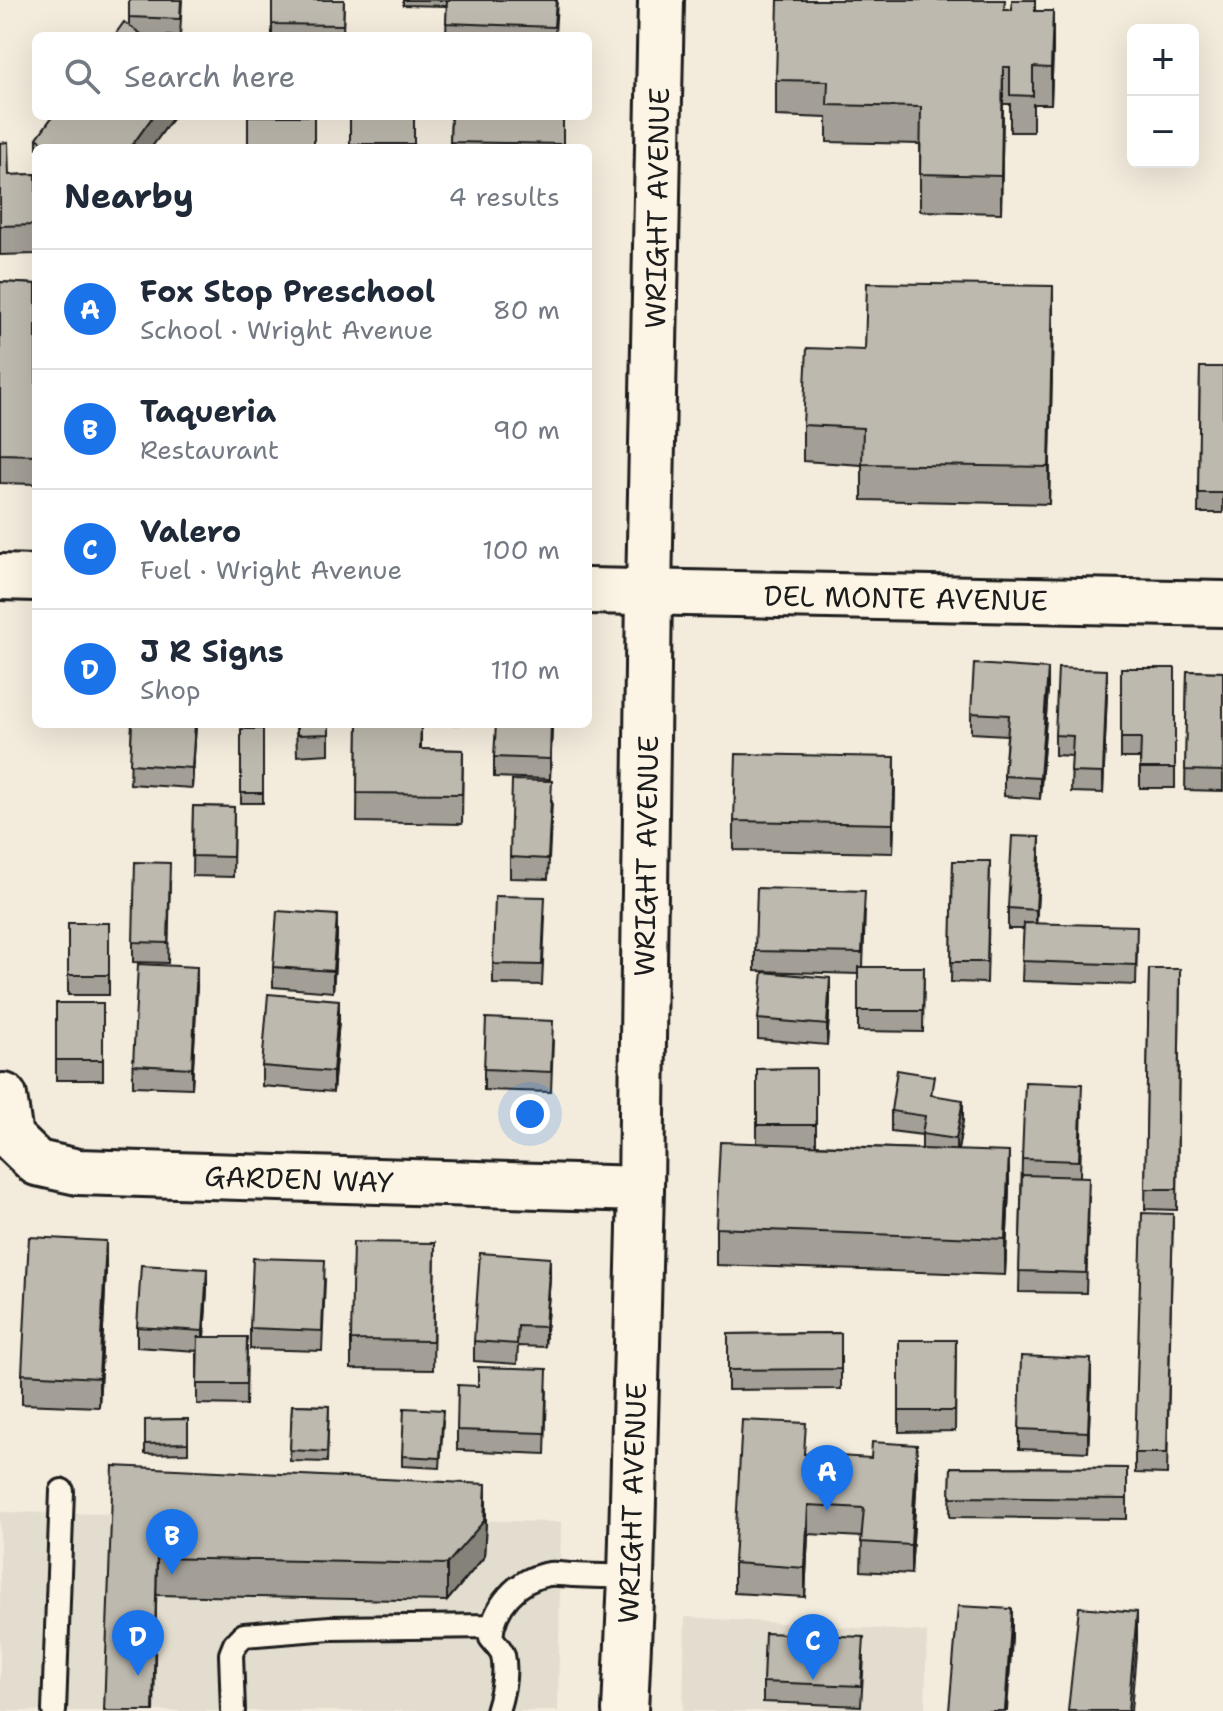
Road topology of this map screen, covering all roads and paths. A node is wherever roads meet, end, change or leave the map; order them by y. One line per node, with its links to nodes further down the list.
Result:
1 (661, 0): 5 (street, WRIGHT AVENUE)
2 (0, 577): 3 (street)
3 (32, 578)
4 (592, 591): 5 (street, DEL MONTE AVENUE)
5 (649, 592): 6 (street, DEL MONTE AVENUE); 8 (street, WRIGHT AVENUE)
6 (1223, 604)
7 (4, 1096): 8 (street, GARDEN WAY)
8 (641, 1189): 10 (street, WRIGHT AVENUE)
9 (62, 1491): 12 (lane)
10 (631, 1577): 11 (lane); 15 (street, WRIGHT AVENUE)
11 (492, 1626): 13 (lane); 14 (lane)
12 (54, 1711)
13 (233, 1711)
14 (497, 1711)
15 (625, 1711)

